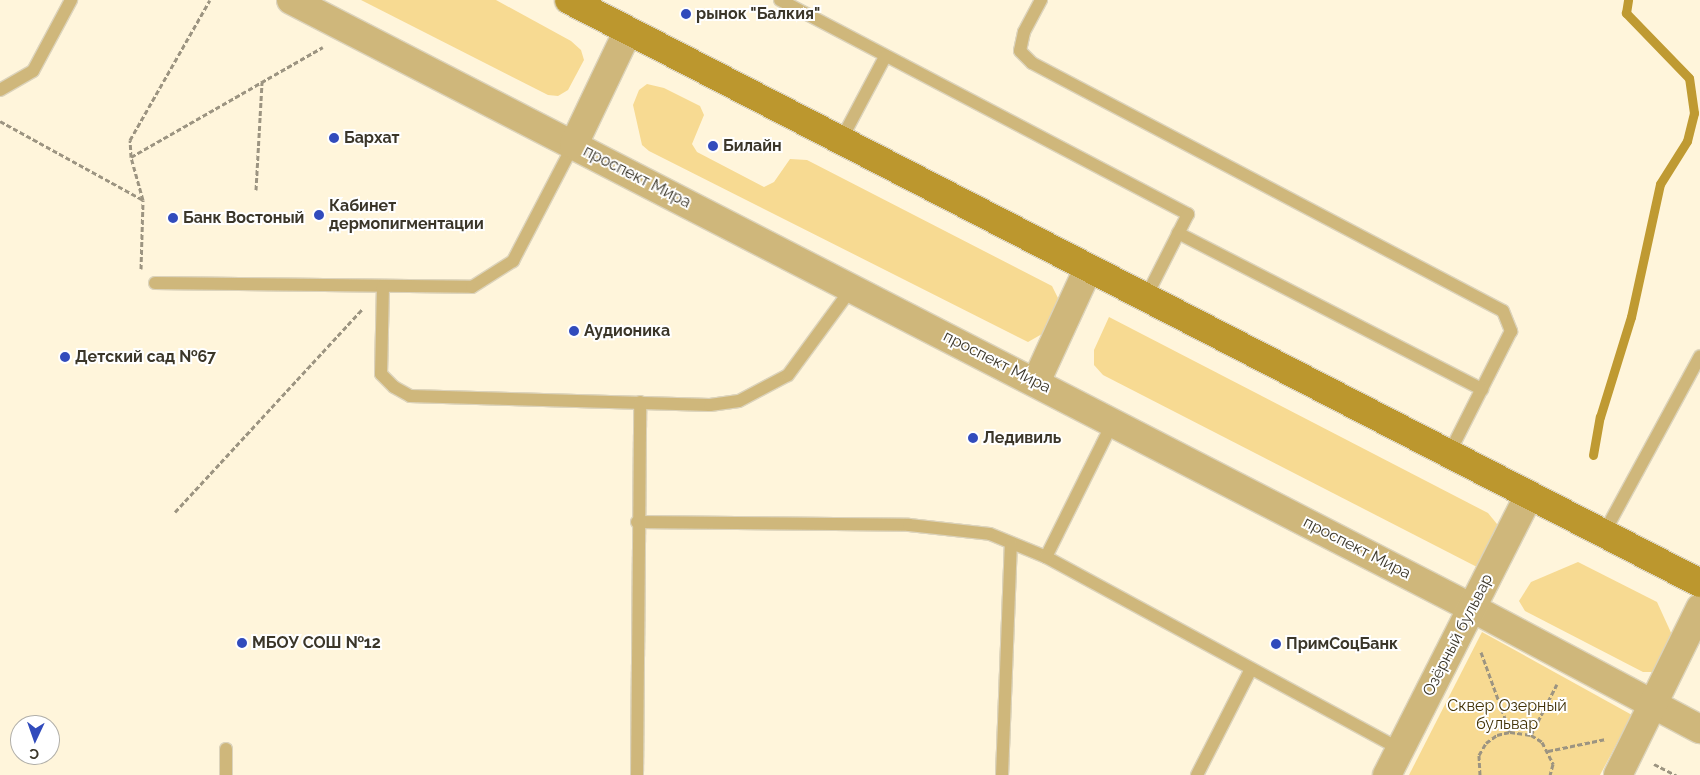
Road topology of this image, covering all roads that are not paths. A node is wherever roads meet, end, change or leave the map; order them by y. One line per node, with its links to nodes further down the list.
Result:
1 (71, 0): 8 (lane)
2 (291, 0): 10 (street, проспект Мира)
3 (569, 0): 6 (main road)
4 (780, 0): 7 (lane)
5 (1041, 0): 19 (lane)
6 (628, 31): 9 (main road); 10 (street)
7 (885, 57): 9 (lane); 11 (lane)
8 (0, 90)
9 (840, 142): 12 (main road)
10 (574, 144): 14 (lane); 15 (street, проспект Мира)
11 (1178, 233): 16 (lane); 19 (lane)
12 (1088, 269): 16 (main road); 18 (street)
13 (155, 283): 14 (lane)
14 (383, 286): 20 (lane)
15 (852, 288): 18 (street, проспект Мира); 20 (lane)
16 (1145, 299): 22 (main road)
17 (1700, 356): 25 (lane)
18 (1036, 382): 21 (street, проспект Мира)
19 (1482, 389): 22 (lane)
20 (640, 402): 24 (lane)
21 (1112, 422): 27 (lane); 29 (street, проспект Мира)
22 (1449, 454): 23 (main road)
23 (1529, 495): 25 (main road); 29 (street, Озёрный бульвар)
24 (637, 522): 26 (lane); 37 (lane)
25 (1604, 533): 28 (main road)
26 (1011, 543): 27 (lane); 38 (lane)
27 (1046, 557): 31 (lane)
28 (1700, 583)
29 (1472, 608): 32 (street, проспект Мира); 35 (street, Озёрный бульвар)
30 (1700, 608): 32 (street)
31 (1251, 669): 35 (lane); 39 (lane)
32 (1654, 705): 33 (street, проспект Мира); 41 (street)
33 (1700, 729)
34 (226, 749): 36 (lane)
35 (1400, 750): 40 (street, Озёрный бульвар)
36 (226, 775)
37 (637, 775)
38 (1002, 775)
39 (1197, 775)
40 (1387, 775)
41 (1618, 775)

